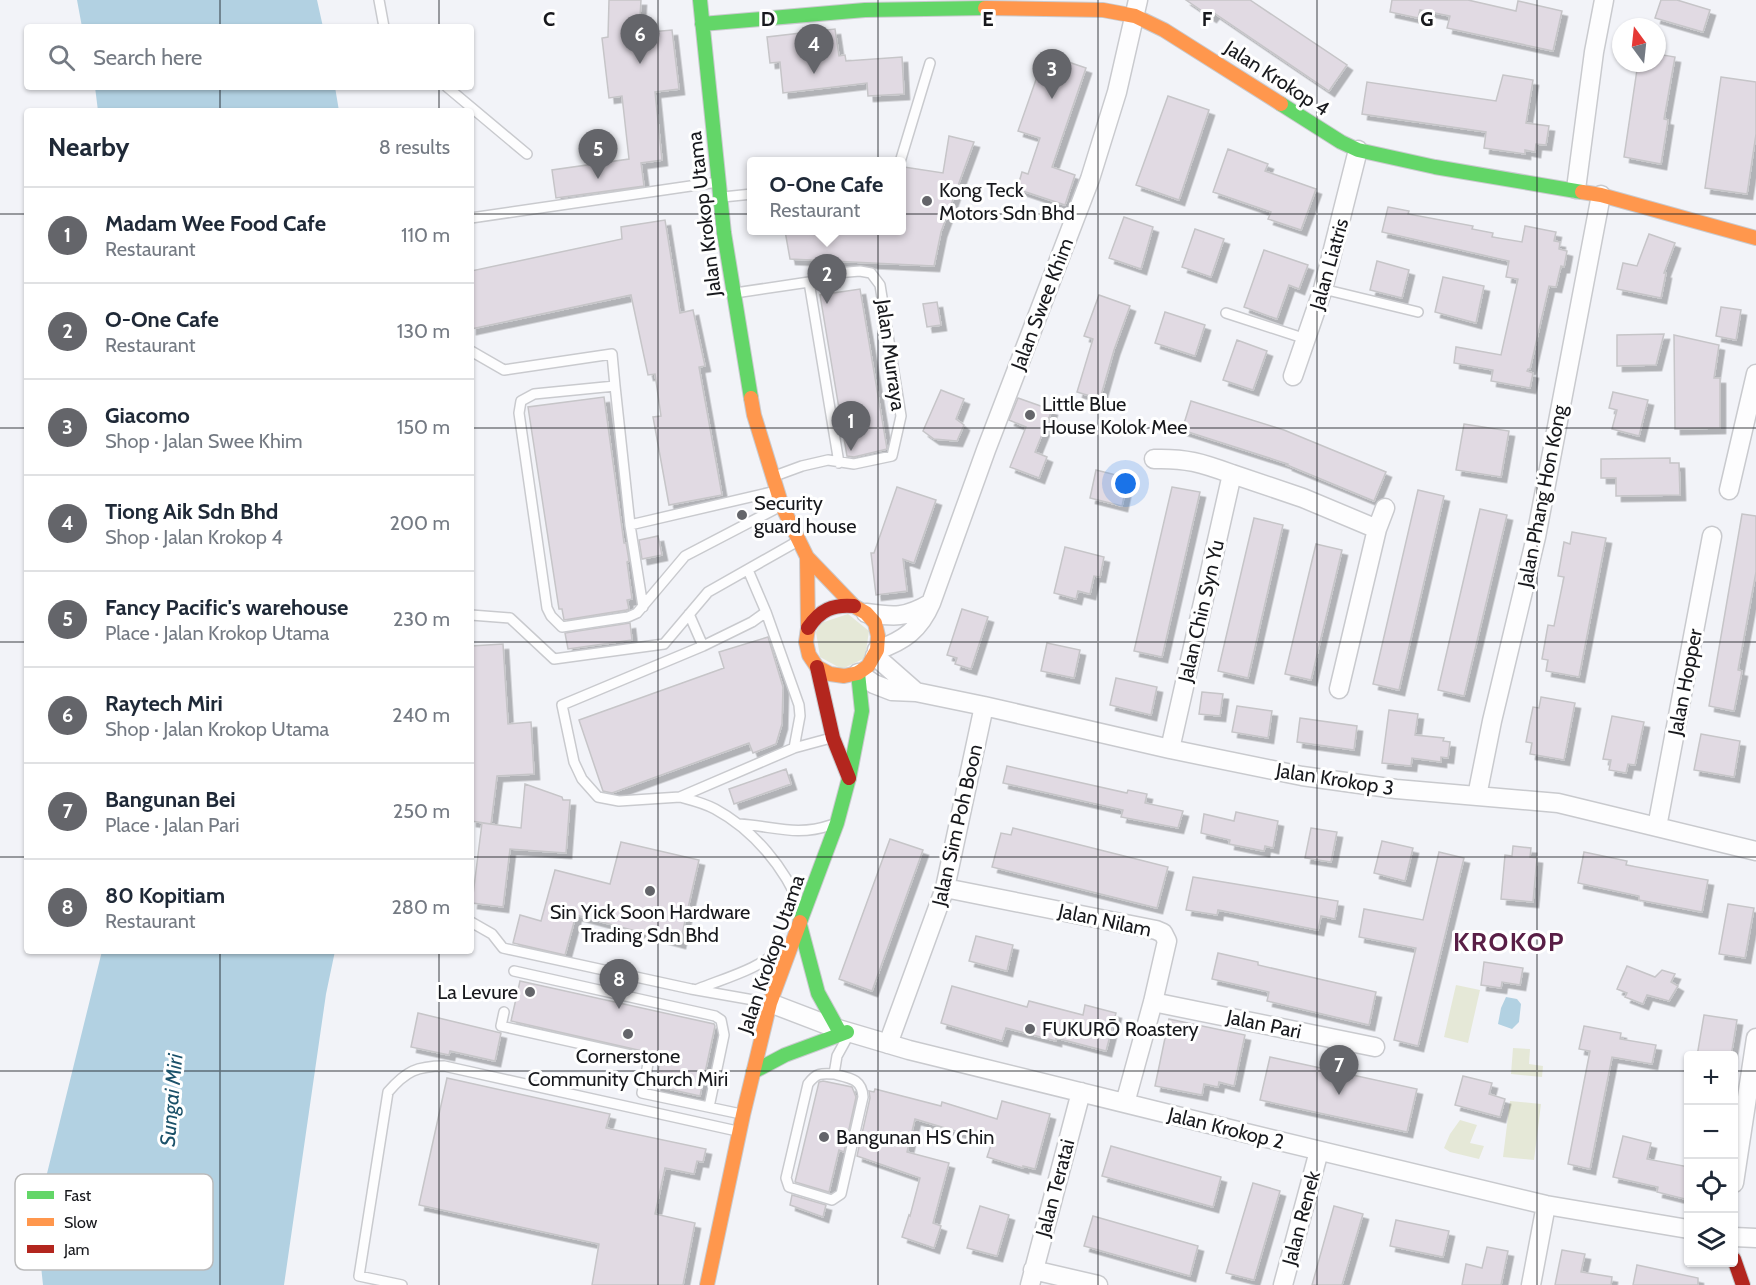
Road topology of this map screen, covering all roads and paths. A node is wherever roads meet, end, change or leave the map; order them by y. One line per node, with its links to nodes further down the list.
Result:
1 (378, 0): 5 (lane)
2 (700, 0): 6 (street, Jalan Krokop Utama)
3 (1604, 0): 15 (street)
4 (1137, 8): 6 (street, Jalan Krokop 4); 11 (street, Jalan Krokop 4); 45 (street, Jalan Swee Khim)
5 (383, 24)
6 (702, 24): 14 (street, Jalan Krokop Utama)
7 (930, 63): 13 (lane)
8 (451, 90): 9 (lane)
9 (472, 108)
10 (474, 110): 12 (lane)
11 (1358, 150): 15 (street, Jalan Krokop 4); 22 (street, Jalan Liatris)
12 (527, 154)
13 (902, 157)
14 (719, 182): 18 (street, Jalan Krokop Utama); 19 (lane)
15 (1576, 189): 17 (street, Jalan Krokop 4)
16 (747, 194): 18 (lane)
17 (1601, 195): 20 (street, Jalan Krokop 4); 63 (street, Jalan Phang Hon Kong)
18 (720, 197): 23 (street, Jalan Krokop Utama)
19 (474, 218)
20 (1756, 236)
21 (809, 282): 23 (lane, Jalan Murraya); 32 (lane); 32 (lane, Jalan Murraya)
22 (1323, 289): 24 (lane); 26 (street, Jalan Liatris)
23 (733, 293): 34 (street, Jalan Krokop Utama)
24 (1418, 312)
25 (1226, 313): 26 (lane)
26 (1306, 339): 29 (street, Jalan Liatris)
27 (474, 353): 30 (lane)
28 (1756, 374): 35 (street)
29 (1293, 376)
30 (615, 386): 39 (lane); 46 (lane)
31 (1154, 459): 33 (street)
32 (839, 463): 34 (lane, Jalan Murraya)
33 (1232, 474): 40 (street); 61 (street, Jalan Chin Syn Yu)
34 (772, 477): 36 (street, Jalan Krokop Utama)
35 (1729, 490)
36 (777, 491): 37 (street, Jalan Krokop Utama); 39 (lane)
37 (782, 506): 42 (street, Jalan Krokop Utama); 46 (lane)
38 (1385, 508): 40 (street)
39 (630, 525): 46 (lane)
40 (1377, 529): 56 (street)
41 (1712, 536): 67 (street, Jalan Hopper)
42 (798, 540): 43 (street, Jalan Krokop Utama); 44 (lane)
43 (807, 557): 47 (street); 51 (street)
44 (748, 570): 48 (lane); 49 (lane)
45 (931, 603): 47 (street); 53 (street, Jalan Swee Khim)
46 (643, 607)
47 (860, 609): 51 (street); 53 (street)
48 (766, 612): 52 (lane); 60 (lane)
49 (689, 614): 50 (lane); 52 (lane)
50 (474, 615)
51 (808, 628): 54 (street)
52 (703, 646): 64 (lane)
53 (876, 653): 55 (street); 57 (street, Jalan Krokop 3)
54 (818, 667): 55 (street); 59 (street)
55 (858, 673): 57 (street, Jalan Krokop 3); 62 (street, Jalan Krokop Utama)
56 (1339, 689)
57 (916, 692): 58 (street, Jalan Krokop 3)
58 (984, 706): 61 (street, Jalan Krokop 3); 69 (street, Jalan Sim Poh Boon)
59 (833, 738): 60 (lane); 62 (street)
60 (794, 748): 64 (lane)
61 (1170, 749): 63 (street, Jalan Krokop 3)
62 (849, 778): 65 (street, Jalan Krokop Utama)
63 (1477, 796): 67 (street, Jalan Krokop 3)
64 (680, 797): 66 (lane)
65 (837, 823): 66 (lane); 71 (street, Jalan Krokop Utama)
66 (739, 824): 71 (lane)
67 (1657, 827): 68 (street, Jalan Krokop 3)
68 (1756, 851)
69 (945, 888): 76 (street, Jalan Nilam); 81 (street, Jalan Sim Poh Boon)
70 (474, 924): 72 (lane)
71 (800, 925): 75 (lane); 77 (street, Jalan Krokop Utama); 79 (street)
72 (580, 966): 74 (lane); 75 (lane)
73 (514, 971): 74 (lane)
74 (576, 985): 87 (lane)
75 (696, 990): 77 (lane)
76 (1153, 1002): 82 (street, Jalan Pari); 86 (street, Jalan Nilam)
77 (770, 1003): 79 (street, Jalan Krokop 2); 83 (street, Jalan Krokop Utama)
78 (504, 1012): 87 (lane)
79 (845, 1031): 81 (street, Jalan Krokop 2); 83 (street); 84 (lane)
80 (1756, 1038): 91 (street)
81 (888, 1044): 85 (street, Jalan Krokop 2)
82 (1375, 1047)
83 (753, 1072): 88 (street, Jalan Krokop Utama)
84 (834, 1074): 84 (lane)
85 (1081, 1092): 86 (street, Jalan Krokop 2); 99 (street, Jalan Teratai)
86 (1125, 1103): 90 (street, Jalan Krokop 2)
87 (709, 1107): 88 (lane)
88 (743, 1115): 89 (street, Jalan Krokop Utama)
89 (740, 1131): 100 (lane); 102 (street, Jalan Krokop Utama)
90 (1319, 1151): 92 (street, Jalan Krokop 2); 104 (street, Jalan Renek)
91 (1738, 1159)
92 (1546, 1205): 94 (street, Jalan Krokop 2); 105 (street)
93 (1756, 1227): 95 (street)
94 (1684, 1228)
95 (1738, 1229)
96 (1738, 1237): 97 (street)
97 (1756, 1238)
98 (1737, 1267): 106 (street)
99 (1031, 1278): 103 (street)
100 (359, 1281): 101 (lane)
101 (402, 1285)
102 (707, 1285)
103 (1098, 1285)
104 (1283, 1285)
105 (1531, 1285)
106 (1743, 1285)

